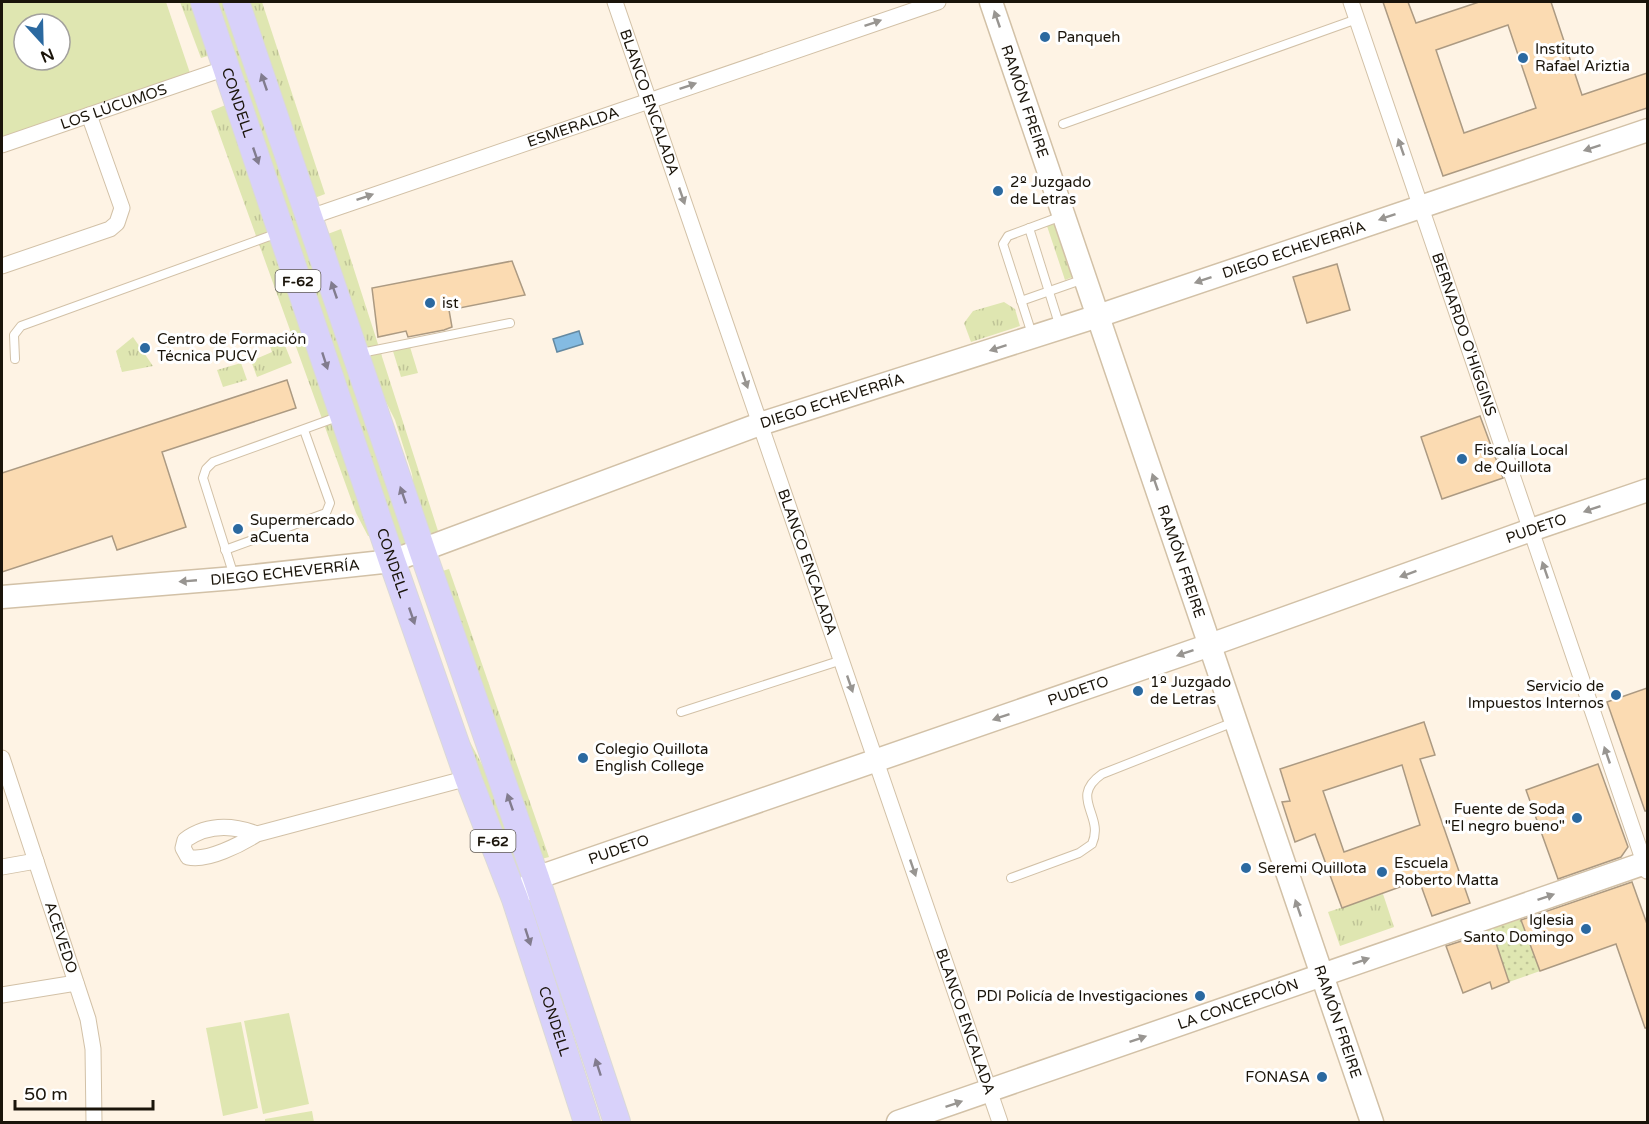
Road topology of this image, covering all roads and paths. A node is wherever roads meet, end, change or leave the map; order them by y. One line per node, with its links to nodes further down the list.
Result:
1 (204, 2): 8 (main road, CONDELL / F-62)
2 (236, 2): 16 (main road, CONDELL / F-62, one-way to 2)
3 (615, 2): 9 (street, BLANCO ENCALADA)
4 (938, 2): 9 (street, ESMERALDA, one-way to 4)
5 (991, 2): 15 (main road, RAMÓN FREIRE, one-way to 5)
6 (1351, 2): 7 (street, BERNARDO O'HIGGINS)
7 (1357, 19): 11 (lane); 14 (street, BERNARDO O'HIGGINS, one-way to 7)
8 (226, 68): 10 (street, LOS LÚCUMOS); 18 (main road, CONDELL / F-62, one-way to 18)
9 (649, 100): 16 (street, ESMERALDA, one-way to 9); 30 (street, BLANCO ENCALADA, one-way to 30)
10 (89, 115): 13 (street, LOS LÚCUMOS); 19 (street)
11 (1063, 124)
12 (1647, 130): 14 (main road, DIEGO ECHEVERRÍA, one-way to 14)
13 (2, 145)
14 (1421, 206): 23 (main road, DIEGO ECHEVERRÍA, one-way to 23); 33 (street, BERNARDO O'HIGGINS)
15 (1064, 216): 17 (lane); 20 (main road, RAMÓN FREIRE)
16 (310, 217): 27 (main road, CONDELL / F-62, one-way to 16)
17 (1029, 228): 21 (lane); 22 (lane)
18 (282, 231): 28 (lane); 29 (main road, CONDELL / F-62, one-way to 29)
19 (2, 266)
20 (1085, 279): 21 (lane); 23 (main road, RAMÓN FREIRE)
21 (1048, 291): 22 (lane); 25 (lane)
22 (1021, 301): 26 (lane)
23 (1098, 316): 25 (main road, DIEGO ECHEVERRÍA); 39 (main road, RAMÓN FREIRE, one-way to 23)
24 (510, 323): 27 (lane)
25 (1060, 328): 26 (main road, DIEGO ECHEVERRÍA)
26 (1033, 337): 30 (main road, DIEGO ECHEVERRÍA, one-way to 30)
27 (356, 354): 35 (main road, CONDELL / F-62, one-way to 27)
28 (15, 359)
29 (343, 415): 31 (lane); 36 (main road, CONDELL / F-62)
30 (760, 424): 35 (main road, DIEGO ECHEVERRÍA); 40 (street, BLANCO ENCALADA)
31 (304, 430): 34 (lane); 34 (lane)
32 (1647, 490): 33 (main road, PUDETO, one-way to 33)
33 (1531, 530): 39 (main road, PUDETO, one-way to 39); 48 (street, BERNARDO O'HIGGINS, one-way to 33)
34 (225, 550): 37 (lane)
35 (422, 550): 36 (main road, DIEGO ECHEVERRÍA); 50 (main road, CONDELL / F-62, one-way to 35)
36 (392, 561): 37 (main road, DIEGO ECHEVERRÍA); 45 (main road, CONDELL / F-62, one-way to 45)
37 (235, 578): 38 (main road, DIEGO ECHEVERRÍA, one-way to 38)
38 (2, 597)
39 (1210, 645): 42 (main road, RAMÓN FREIRE); 44 (main road, PUDETO, one-way to 44)
40 (842, 660): 41 (lane); 44 (street, BLANCO ENCALADA, one-way to 44)
41 (681, 712)
42 (1235, 722): 51 (lane); 53 (main road, RAMÓN FREIRE, one-way to 42)
43 (2, 758): 47 (street, ACEVEDO)
44 (876, 760): 50 (main road, PUDETO); 56 (street, BLANCO ENCALADA, one-way to 56)
45 (468, 778): 46 (street); 52 (main road, CONDELL / F-62)
46 (257, 834)
47 (36, 861): 49 (street); 54 (street, ACEVEDO)
48 (1646, 866): 53 (main road, LA CONCEPCIÓN, one-way to 48)
49 (2, 867)
50 (536, 878): 52 (main road, PUDETO); 59 (main road, CONDELL / F-62, one-way to 50)
51 (1011, 878)
52 (515, 899): 58 (main road, CONDELL / F-62, one-way to 58)
53 (1321, 975): 56 (main road, LA CONCEPCIÓN, one-way to 53); 62 (main road, RAMÓN FREIRE)
54 (76, 983): 55 (street); 57 (street, ACEVEDO)
55 (2, 995)
56 (990, 1092): 60 (main road, LA CONCEPCIÓN, one-way to 56); 61 (street, BLANCO ENCALADA)
57 (94, 1122)
58 (587, 1122)
59 (617, 1122)
60 (898, 1122)
61 (1000, 1122)
62 (1372, 1122)

